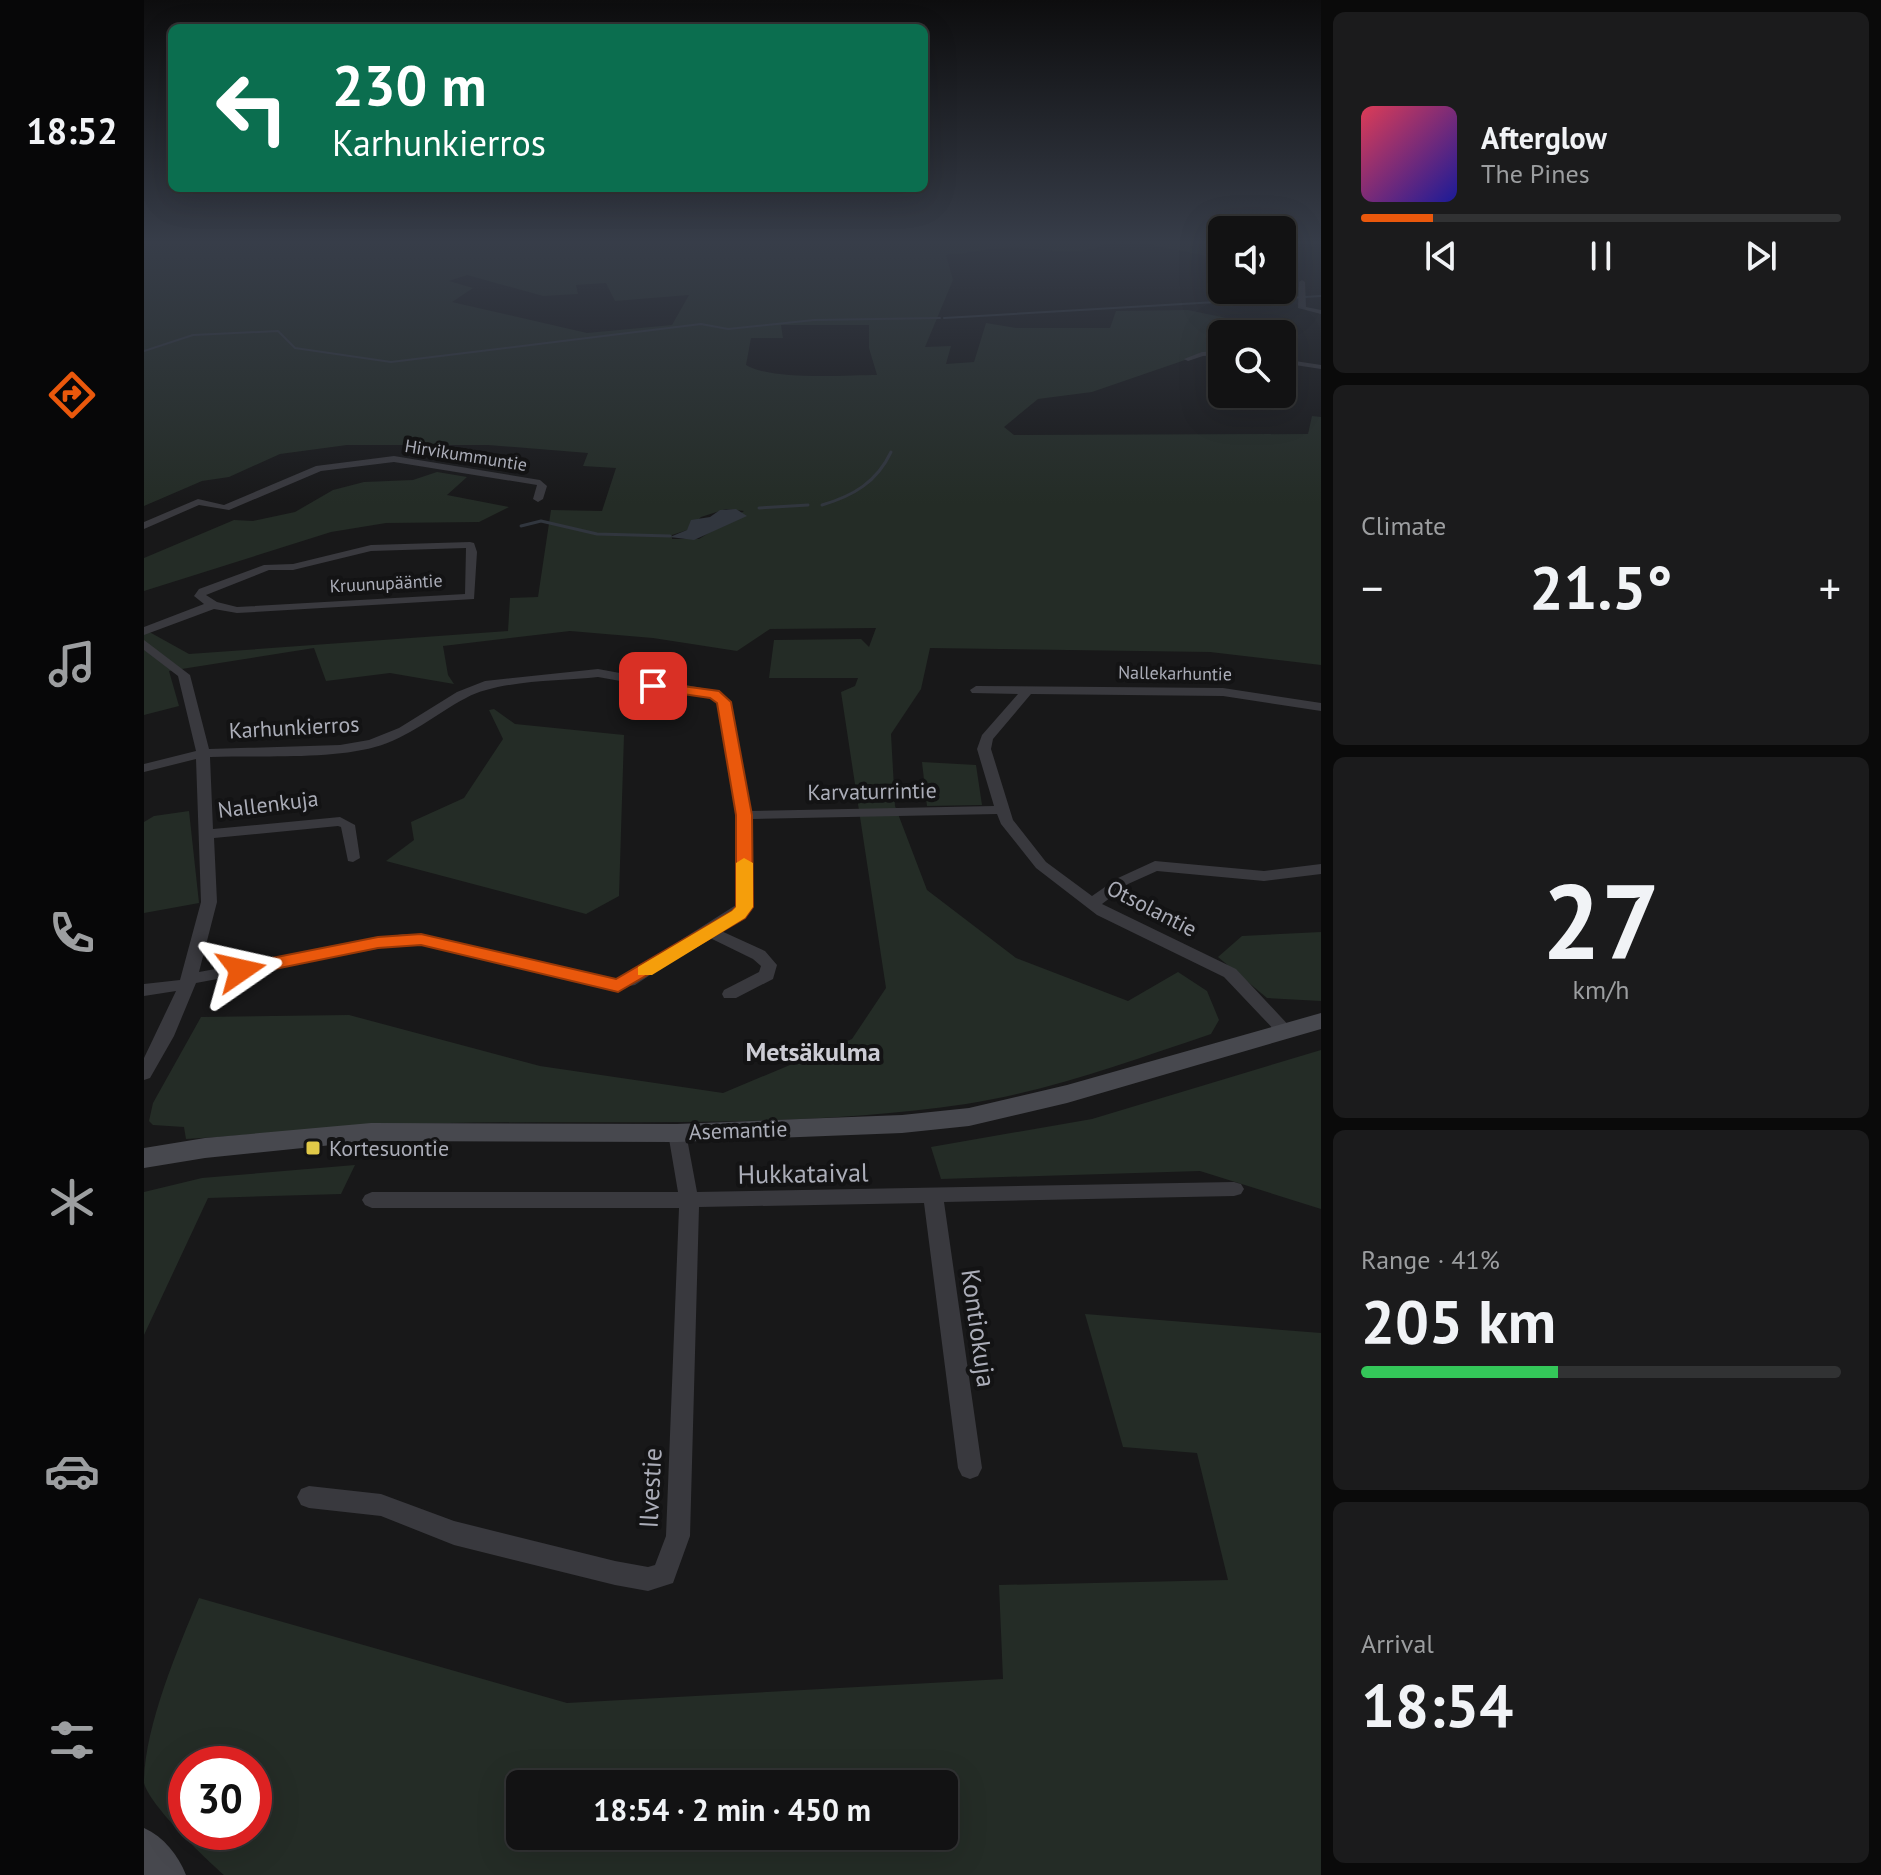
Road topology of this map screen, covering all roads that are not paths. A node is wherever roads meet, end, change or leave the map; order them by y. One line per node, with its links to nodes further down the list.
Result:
1 (1208, 354): 2 (street)
2 (1188, 359)
3 (1296, 363): 4 (street)
4 (1321, 367)
5 (538, 499): 6 (street, Hirvikummuntie)
6 (144, 526)
7 (213, 605): 7 (street, Kruunupääntie); 8 (street, Kruunupääntie)
8 (144, 631)
9 (144, 644): 13 (street)
10 (976, 690): 11 (street, Nallekarhuntie)
11 (1027, 691): 12 (street, Nallekarhuntie); 15 (street, Otsolantie)
12 (1321, 707)
13 (203, 753): 14 (street); 16 (street, Karhunkierros); 17 (street)
14 (144, 768)
15 (1001, 810): 16 (street, Karvaturrintie); 20 (street, Otsolantie)
16 (744, 815): 21 (street, Karhunkierros)
17 (206, 834): 18 (street, Nallenkuja); 22 (street)
18 (353, 858)
19 (1321, 869): 20 (street)
20 (1093, 903): 26 (street, Otsolantie)
21 (710, 932): 22 (street, Karhunkierros); 24 (street)
22 (188, 981): 23 (street, Karhunkierros); 27 (street)
23 (144, 990)
24 (730, 994)
25 (1321, 1021): 26 (main road, Asemantie)
26 (1285, 1031): 28 (main road, Asemantie)
27 (144, 1074)
28 (677, 1133): 29 (main road, Asemantie); 33 (street, Ilvestie)
29 (144, 1158)
30 (1234, 1189): 31 (street, Hukkataival)
31 (933, 1197): 33 (street, Hukkataival); 34 (street, Kontiokuja)
32 (372, 1200): 33 (street, Hukkataival)
33 (689, 1200): 35 (street, Ilvestie)
34 (970, 1468)
35 (309, 1497)

